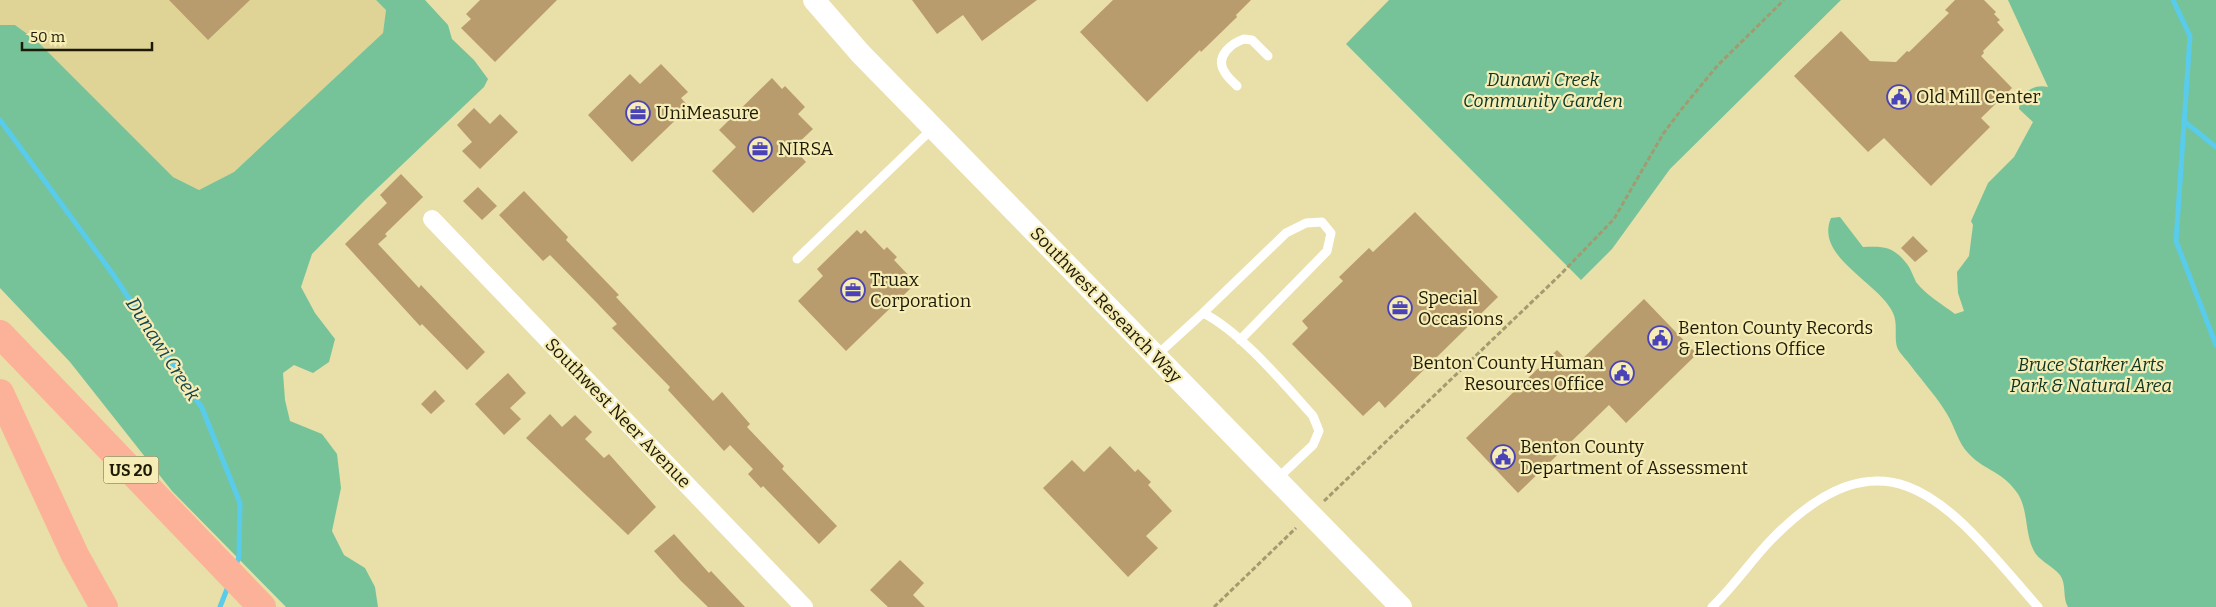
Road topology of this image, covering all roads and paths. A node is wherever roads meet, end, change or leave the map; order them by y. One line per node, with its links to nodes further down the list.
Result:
1 (814, 0): 5 (street, Southwest Research Way)
2 (1784, 0): 14 (path)
3 (1268, 56): 4 (lane)
4 (1237, 86)
5 (934, 128): 7 (lane); 11 (street, Southwest Research Way)
6 (432, 219): 18 (street, Southwest Neer Avenue)
7 (797, 259)
8 (1204, 313): 10 (lane); 10 (lane); 11 (lane)
9 (0, 334): 17 (highway, US 20)
10 (1240, 340): 13 (lane)
11 (1156, 355): 13 (street, Southwest Research Way)
12 (0, 393): 16 (highway)
13 (1276, 479): 14 (street, Southwest Research Way)
14 (1311, 514): 19 (path); 20 (street, Southwest Research Way)
15 (1714, 606): 21 (lane)
16 (104, 607)
17 (262, 607)
18 (803, 607)
19 (1214, 607)
20 (1401, 607)
21 (2038, 607)

